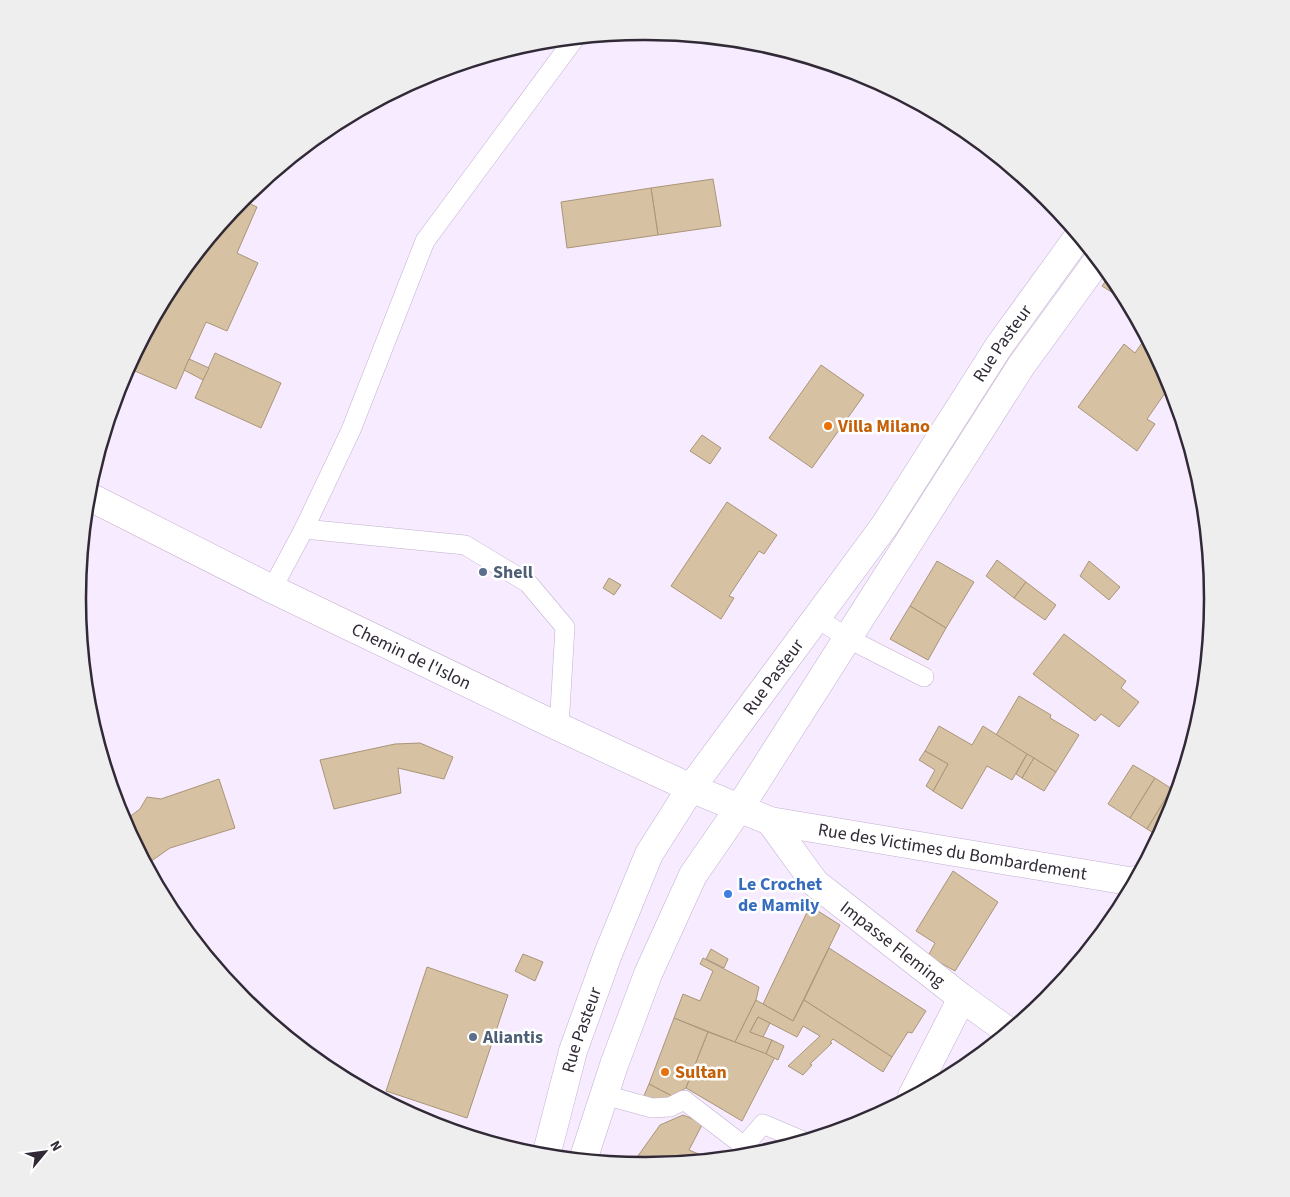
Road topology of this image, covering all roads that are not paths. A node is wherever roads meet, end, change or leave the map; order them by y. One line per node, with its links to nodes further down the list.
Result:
1 (570, 45): 5 (lane)
2 (1074, 242): 7 (main road, Rue Pasteur)
3 (1093, 266): 8 (main road, Rue Pasteur)
4 (95, 500): 6 (main road, Chemin de l'Islon)
5 (304, 530): 6 (lane); 10 (lane)
6 (272, 589): 10 (main road, Chemin de l'Islon)
7 (817, 618): 8 (lane); 11 (main road, Rue Pasteur)
8 (849, 639): 9 (lane); 12 (main road, Rue Pasteur)
9 (924, 677)
10 (559, 728): 11 (main road, Chemin de l'Islon)
11 (691, 788): 12 (main road, Chemin de l'Islon); 20 (main road, Rue Pasteur)
12 (740, 808): 13 (main road); 18 (main road, Rue Pasteur)
13 (770, 821): 14 (main road, Rue des Victimes du Bombardement); 15 (main road, Impasse Fleming)
14 (1127, 881)
15 (962, 998): 16 (main road, Impasse Fleming); 17 (main road, Impasse Fleming)
16 (1002, 1027)
17 (917, 1086)
18 (605, 1095): 19 (lane); 21 (main road, Rue Pasteur)
19 (794, 1137)
20 (548, 1148)
21 (586, 1154)

